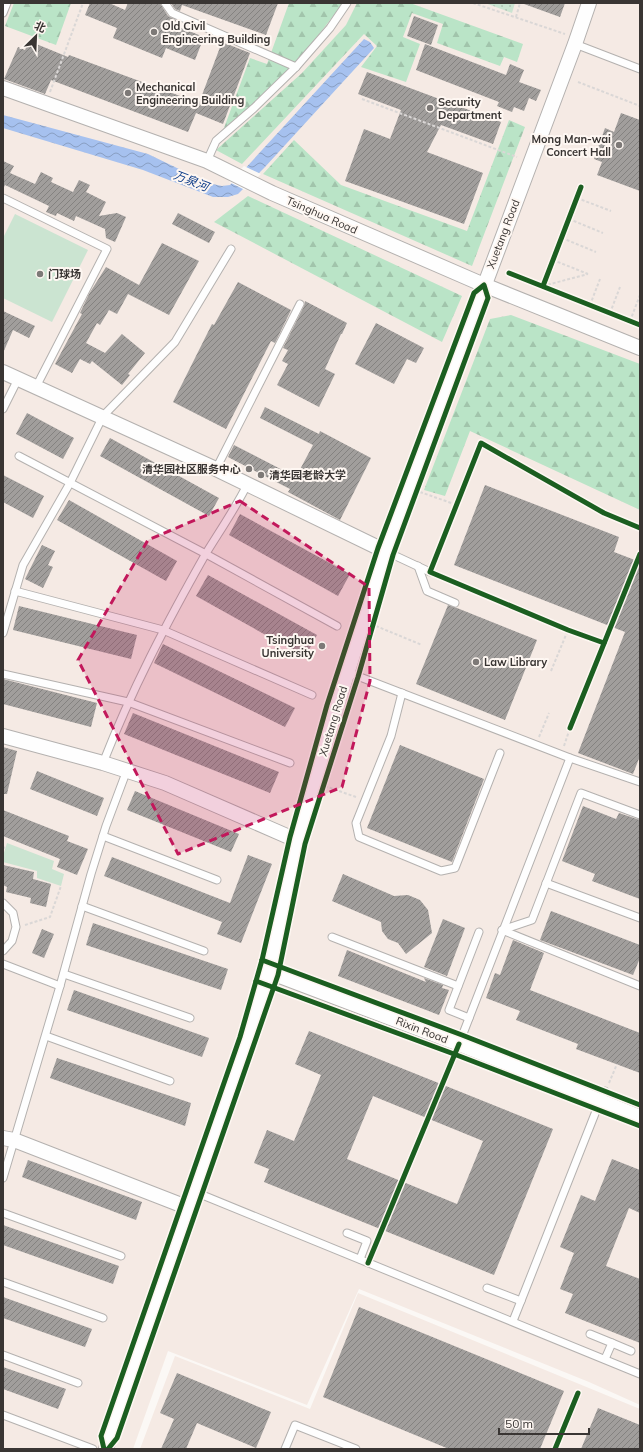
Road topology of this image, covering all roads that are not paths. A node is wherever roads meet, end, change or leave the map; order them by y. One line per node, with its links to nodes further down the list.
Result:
1 (7, 3): 5 (lane)
2 (165, 3): 7 (lane)
3 (347, 3): 7 (lane)
4 (589, 3): 6 (street, Xuetang Road)
5 (3, 13)
6 (576, 41): 8 (lane); 13 (street, Xuetang Road)
7 (296, 67): 10 (lane)
8 (640, 69)
9 (3, 88): 10 (street, Tsinghua Road)
10 (212, 164): 13 (street, Tsinghua Road)
11 (3, 198): 18 (lane)
12 (231, 249): 20 (lane)
13 (484, 286): 15 (street, Tsinghua Road); 25 (street, Xuetang Road)
14 (300, 304): 22 (lane)
15 (640, 348)
16 (3, 372): 17 (street)
17 (18, 379): 18 (street); 19 (lane)
18 (36, 387): 20 (street)
19 (3, 409)
20 (103, 416): 22 (street); 23 (lane)
21 (19, 456): 23 (lane)
22 (216, 469): 24 (street)
23 (70, 483): 26 (lane); 29 (lane)
24 (247, 485): 25 (street); 26 (lane)
25 (385, 551): 27 (lane); 34 (street, Xuetang Road)
26 (206, 554): 31 (lane); 32 (lane)
27 (418, 566): 28 (lane); 30 (lane)
28 (430, 572)
29 (15, 591): 32 (lane); 33 (lane)
30 (455, 603)
31 (337, 626)
32 (163, 630): 37 (lane); 38 (lane)
33 (3, 633)
34 (347, 672): 36 (lane); 48 (street, Xuetang Road)
35 (3, 674): 38 (lane)
36 (402, 693): 40 (lane); 41 (lane)
37 (312, 695)
38 (128, 702): 42 (lane); 43 (lane)
39 (3, 736): 42 (street)
40 (500, 753)
41 (570, 758): 45 (lane); 54 (lane)
42 (104, 763): 44 (street)
43 (290, 763)
44 (127, 770): 47 (lane); 48 (street)
45 (640, 782)
46 (640, 815): 50 (lane)
47 (103, 836): 49 (lane); 52 (lane)
48 (296, 840): 60 (street, Xuetang Road)
49 (217, 880)
50 (546, 883): 53 (lane); 54 (lane)
51 (3, 903): 57 (lane)
52 (82, 906): 58 (lane); 61 (lane)
53 (640, 918)
54 (502, 930): 64 (lane); 66 (lane)
55 (479, 932): 63 (lane)
56 (332, 937): 63 (lane)
57 (3, 951)
58 (204, 951)
59 (3, 964): 62 (lane)
60 (269, 972): 68 (street, Rixin Road); 74 (street, Xuetang Road)
61 (64, 974): 62 (lane); 65 (lane)
62 (60, 986): 67 (lane)
63 (458, 986): 66 (lane)
64 (640, 986)
65 (190, 1018)
66 (469, 1018): 68 (lane)
67 (46, 1036): 69 (lane); 72 (lane)
68 (458, 1044): 70 (street, Rixin Road)
69 (170, 1081)
70 (603, 1096): 71 (street, Rixin Road); 82 (lane)
71 (640, 1117)
72 (9, 1139): 73 (lane); 75 (street)
73 (3, 1178)
74 (195, 1192): 75 (street, Xuetang Road); 79 (lane)
75 (189, 1208): 94 (street, Xuetang Road)
76 (3, 1213): 78 (lane)
77 (347, 1233): 79 (lane)
78 (121, 1256)
79 (360, 1259): 84 (lane)
80 (3, 1282): 83 (lane)
81 (487, 1288): 82 (lane)
82 (521, 1302): 84 (lane)
83 (103, 1318)
84 (513, 1321): 89 (lane)
85 (590, 1334): 86 (lane)
86 (612, 1343): 87 (lane); 89 (lane)
87 (631, 1351)
88 (3, 1356): 91 (lane)
89 (605, 1359): 90 (lane)
90 (640, 1374)
91 (78, 1383)
92 (3, 1415): 93 (lane)
93 (93, 1449)
94 (106, 1449)
95 (284, 1449): 96 (lane)
96 (356, 1449)

